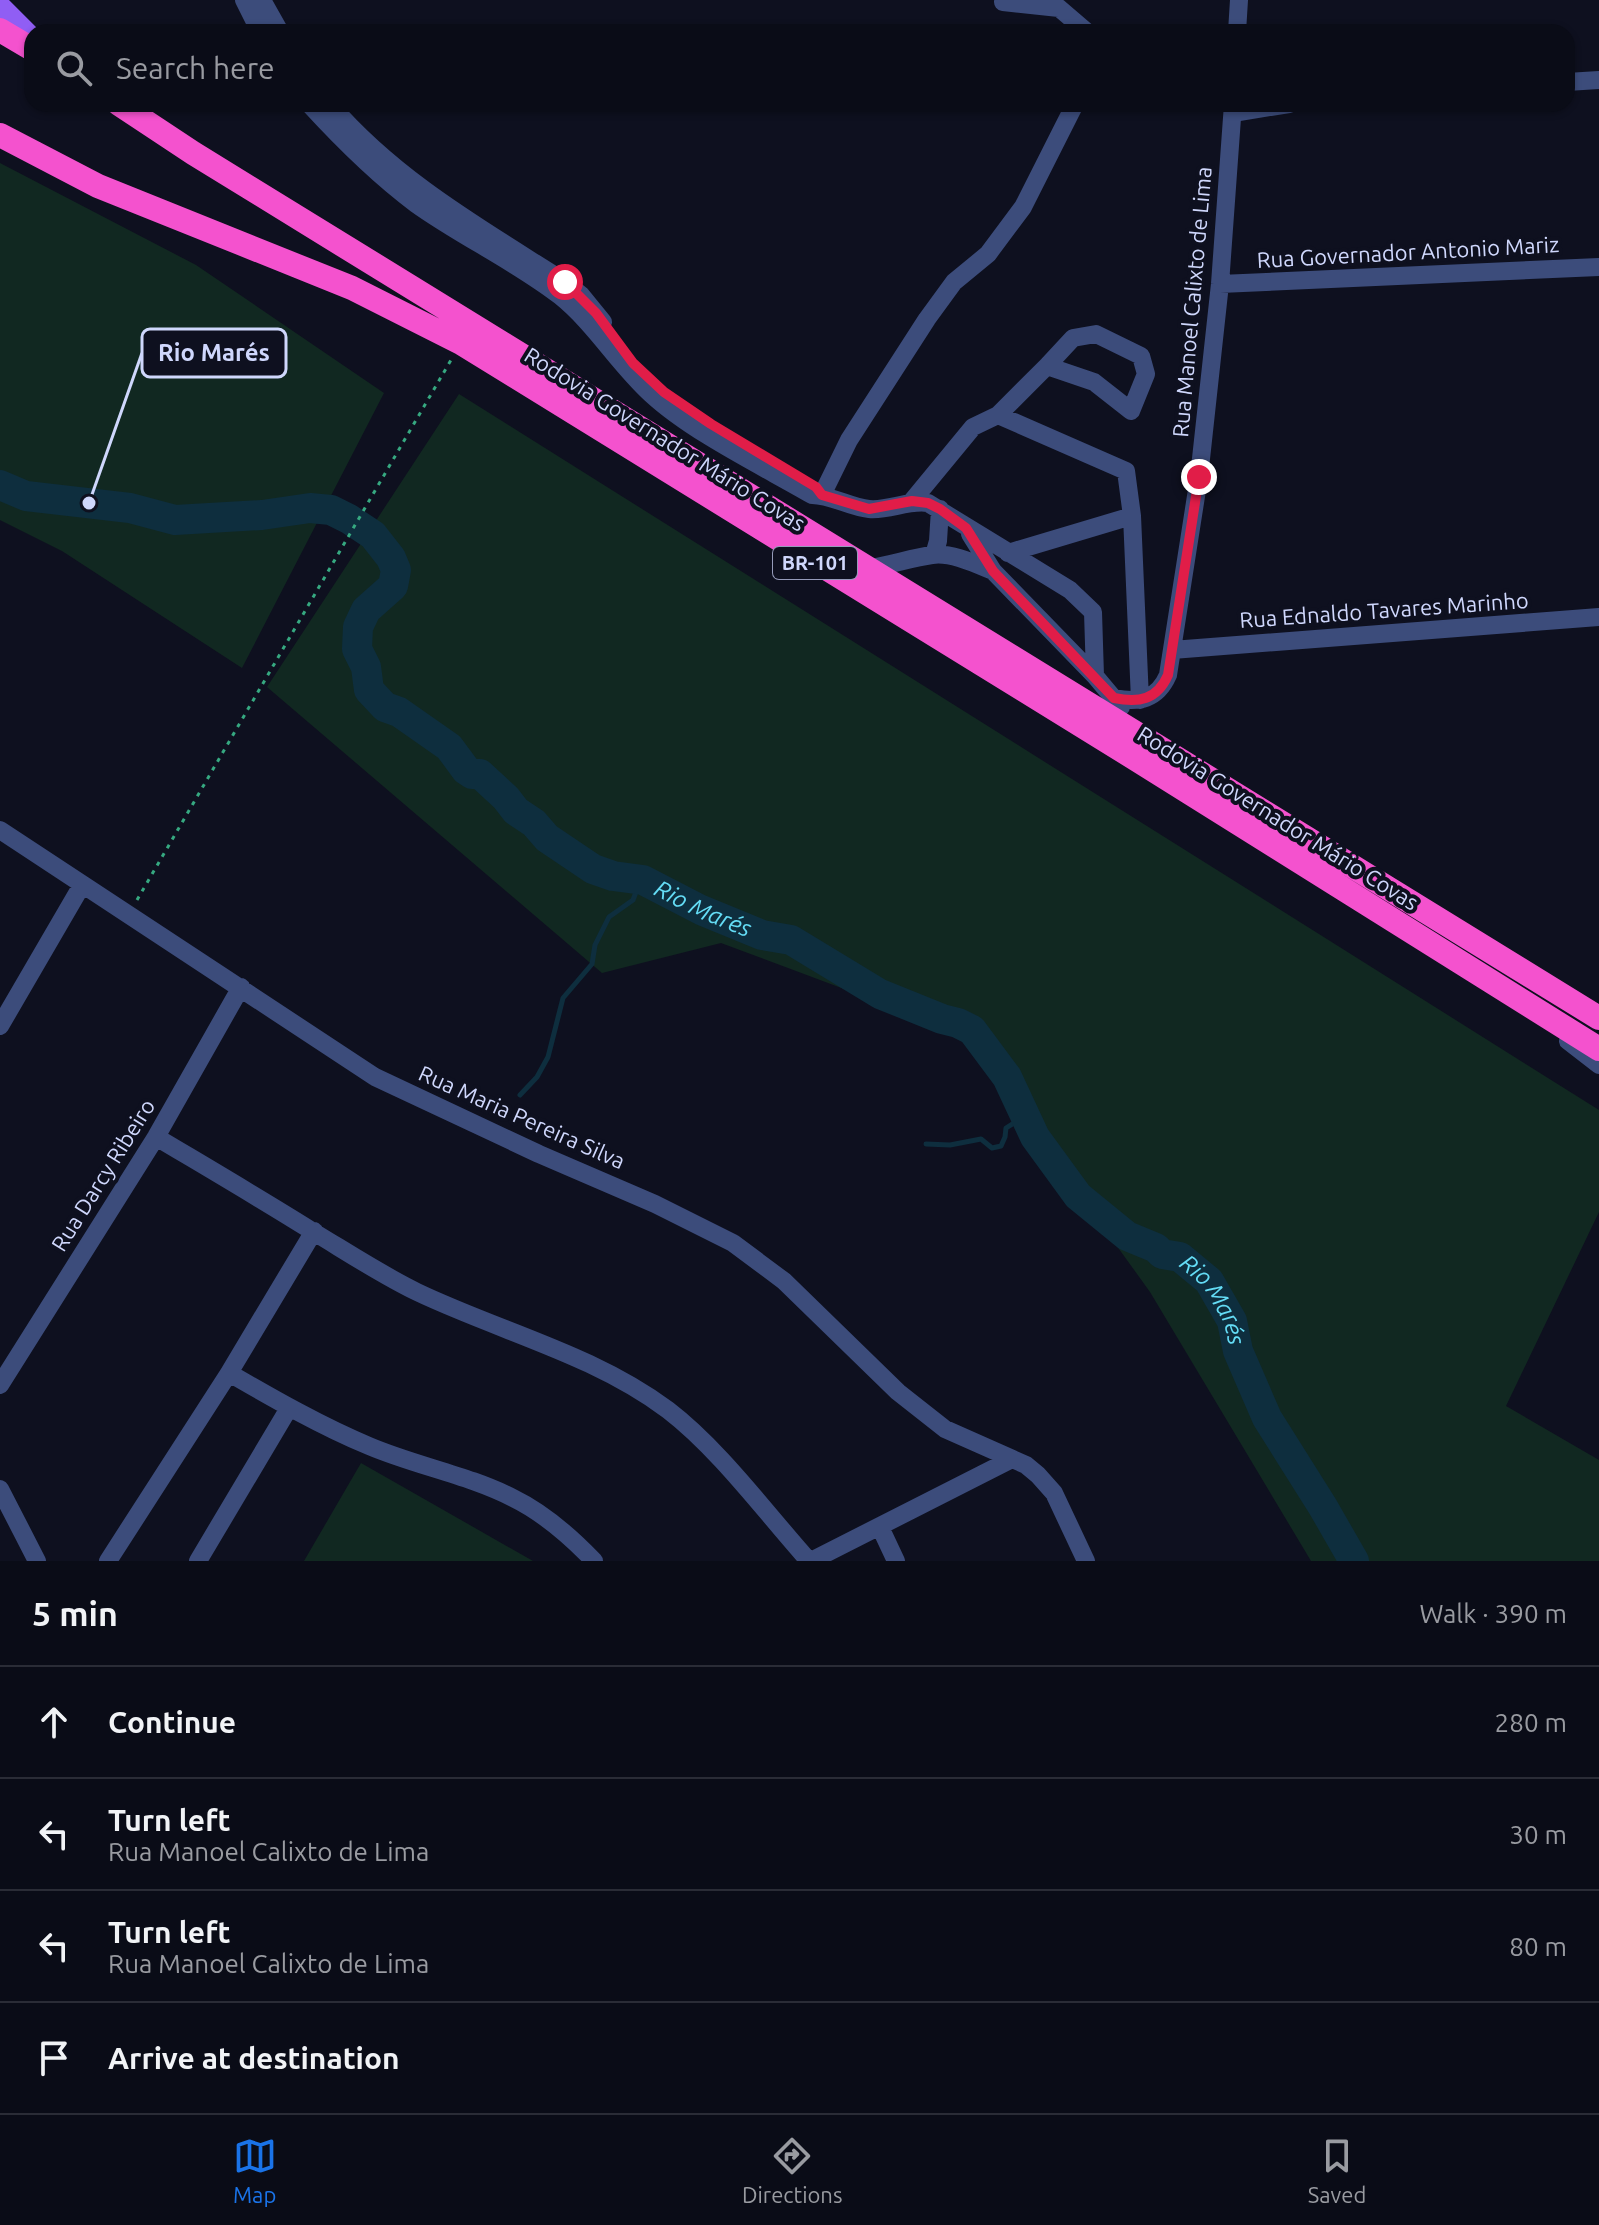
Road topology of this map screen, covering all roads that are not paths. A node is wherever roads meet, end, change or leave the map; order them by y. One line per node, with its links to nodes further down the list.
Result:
1 (244, 0): 6 (street)
2 (262, 0): 7 (street)
3 (1239, 0): 9 (street)
4 (1003, 2): 8 (street)
5 (0, 8): 11 (main road)
6 (256, 24)
7 (276, 24)
8 (1078, 24)
9 (1238, 24)
10 (0, 30): 12 (highway)
11 (24, 32)
12 (24, 44)
13 (1599, 80): 14 (street)
14 (1575, 82)
15 (131, 112): 32 (highway, Rodovia Governador Mário Covas / BR-101)
16 (317, 112): 25 (street)
17 (337, 112): 25 (street)
18 (1071, 112): 25 (street)
19 (1233, 112): 22 (street, Rua Manoel Calixto de Lima)
20 (0, 135): 43 (highway, Rodovia Governador Mário Covas / BR-101)
21 (1599, 267): 22 (street, Rua Governador Antonio Mariz)
22 (1220, 284): 35 (street, Rua Manoel Calixto de Lima)
23 (1047, 366): 23 (street); 24 (street)
24 (998, 415): 26 (street); 28 (street)
25 (822, 495): 26 (street)
26 (912, 501): 27 (street)
27 (940, 509): 29 (street); 31 (street)
28 (1132, 516): 30 (street); 38 (street)
29 (966, 528): 30 (street); 33 (street)
30 (1008, 553): 36 (street)
31 (934, 555): 32 (street); 33 (street)
32 (870, 568): 39 (highway, Rodovia Governador Mário Covas / BR-101)
33 (993, 571): 36 (street)
34 (1599, 617): 35 (street, Rua Ednaldo Tavares Marinho)
35 (1172, 650): 38 (street, Rua Manoel Calixto de Lima)
36 (1095, 676): 37 (street)
37 (1114, 698): 38 (street); 39 (street)
38 (1140, 700)
39 (1151, 740): 44 (highway, Rodovia Governador Mário Covas / BR-101)
40 (0, 830): 41 (street, Rua Maria Pereira Silva)
41 (82, 885): 42 (street, Rua Maria Pereira Silva); 45 (street)
42 (241, 987): 48 (street, Rua Darcy Ribeiro); 53 (street, Rua Maria Pereira Silva)
43 (1503, 990): 46 (highway, Rodovia Governador Mário Covas / BR-101); 47 (street)
44 (1599, 1018)
45 (0, 1026)
46 (1599, 1049)
47 (1599, 1065)
48 (156, 1137): 49 (street); 51 (street, Rua Darcy Ribeiro)
49 (314, 1231): 50 (street); 60 (street)
50 (229, 1373): 52 (street); 56 (street)
51 (0, 1385)
52 (289, 1408): 58 (street); 59 (street)
53 (1012, 1459): 55 (street); 62 (street, Rua Maria Pereira Silva)
54 (0, 1489): 57 (street)
55 (880, 1527): 60 (street); 61 (street)
56 (112, 1560)
57 (37, 1561)
58 (198, 1561)
59 (594, 1561)
60 (810, 1561)
61 (896, 1561)
62 (1086, 1561)

